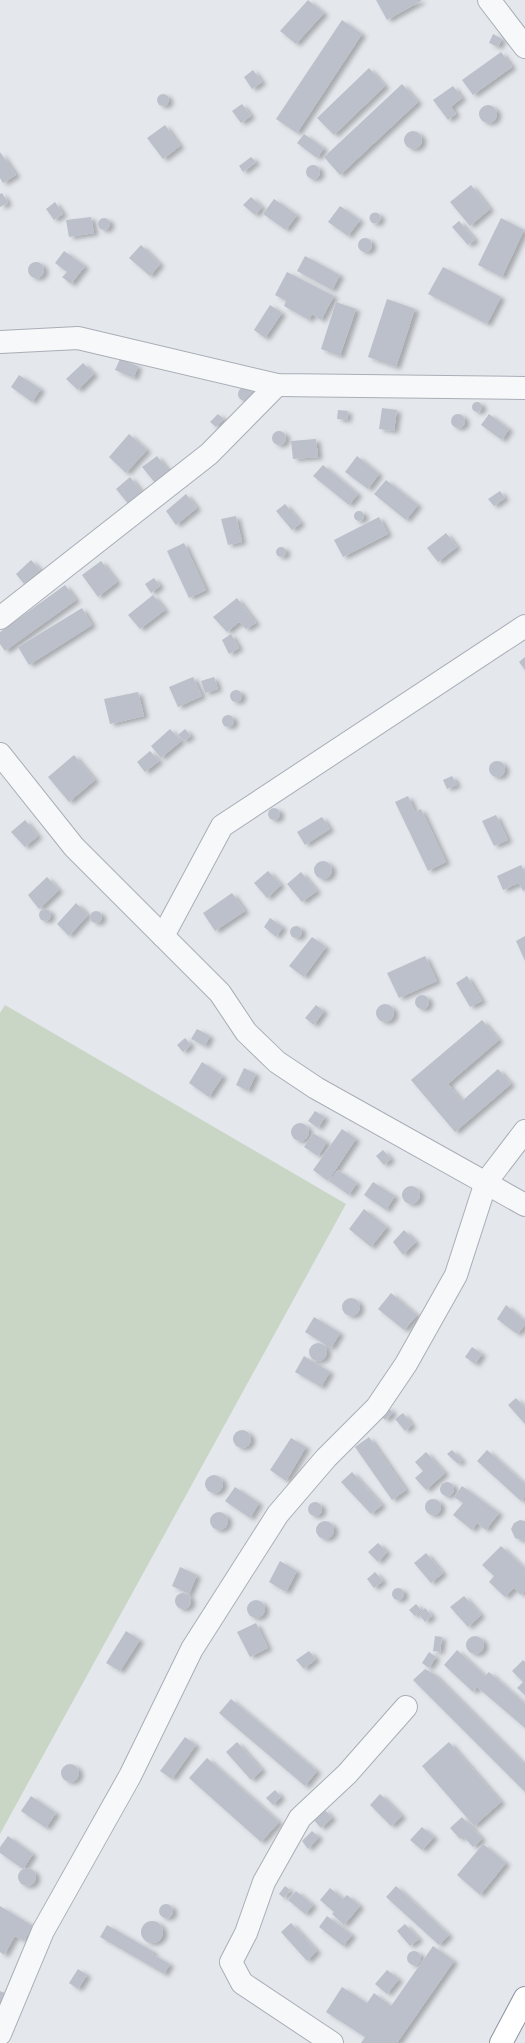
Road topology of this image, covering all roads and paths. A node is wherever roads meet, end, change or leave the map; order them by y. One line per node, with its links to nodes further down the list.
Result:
1 (489, 0): 2 (street)
2 (525, 47)
3 (0, 342): 4 (street)
4 (277, 385): 5 (street); 6 (street)
5 (525, 388)
6 (0, 618)
7 (525, 626): 9 (street)
8 (0, 754): 9 (street)
9 (163, 936): 11 (street)
10 (525, 1131): 11 (street)
11 (486, 1182): 12 (street); 15 (street)
12 (525, 1205)
13 (406, 1707): 16 (street)
14 (525, 1998): 17 (highway)
15 (0, 2034)
16 (332, 2043)
17 (501, 2043)

